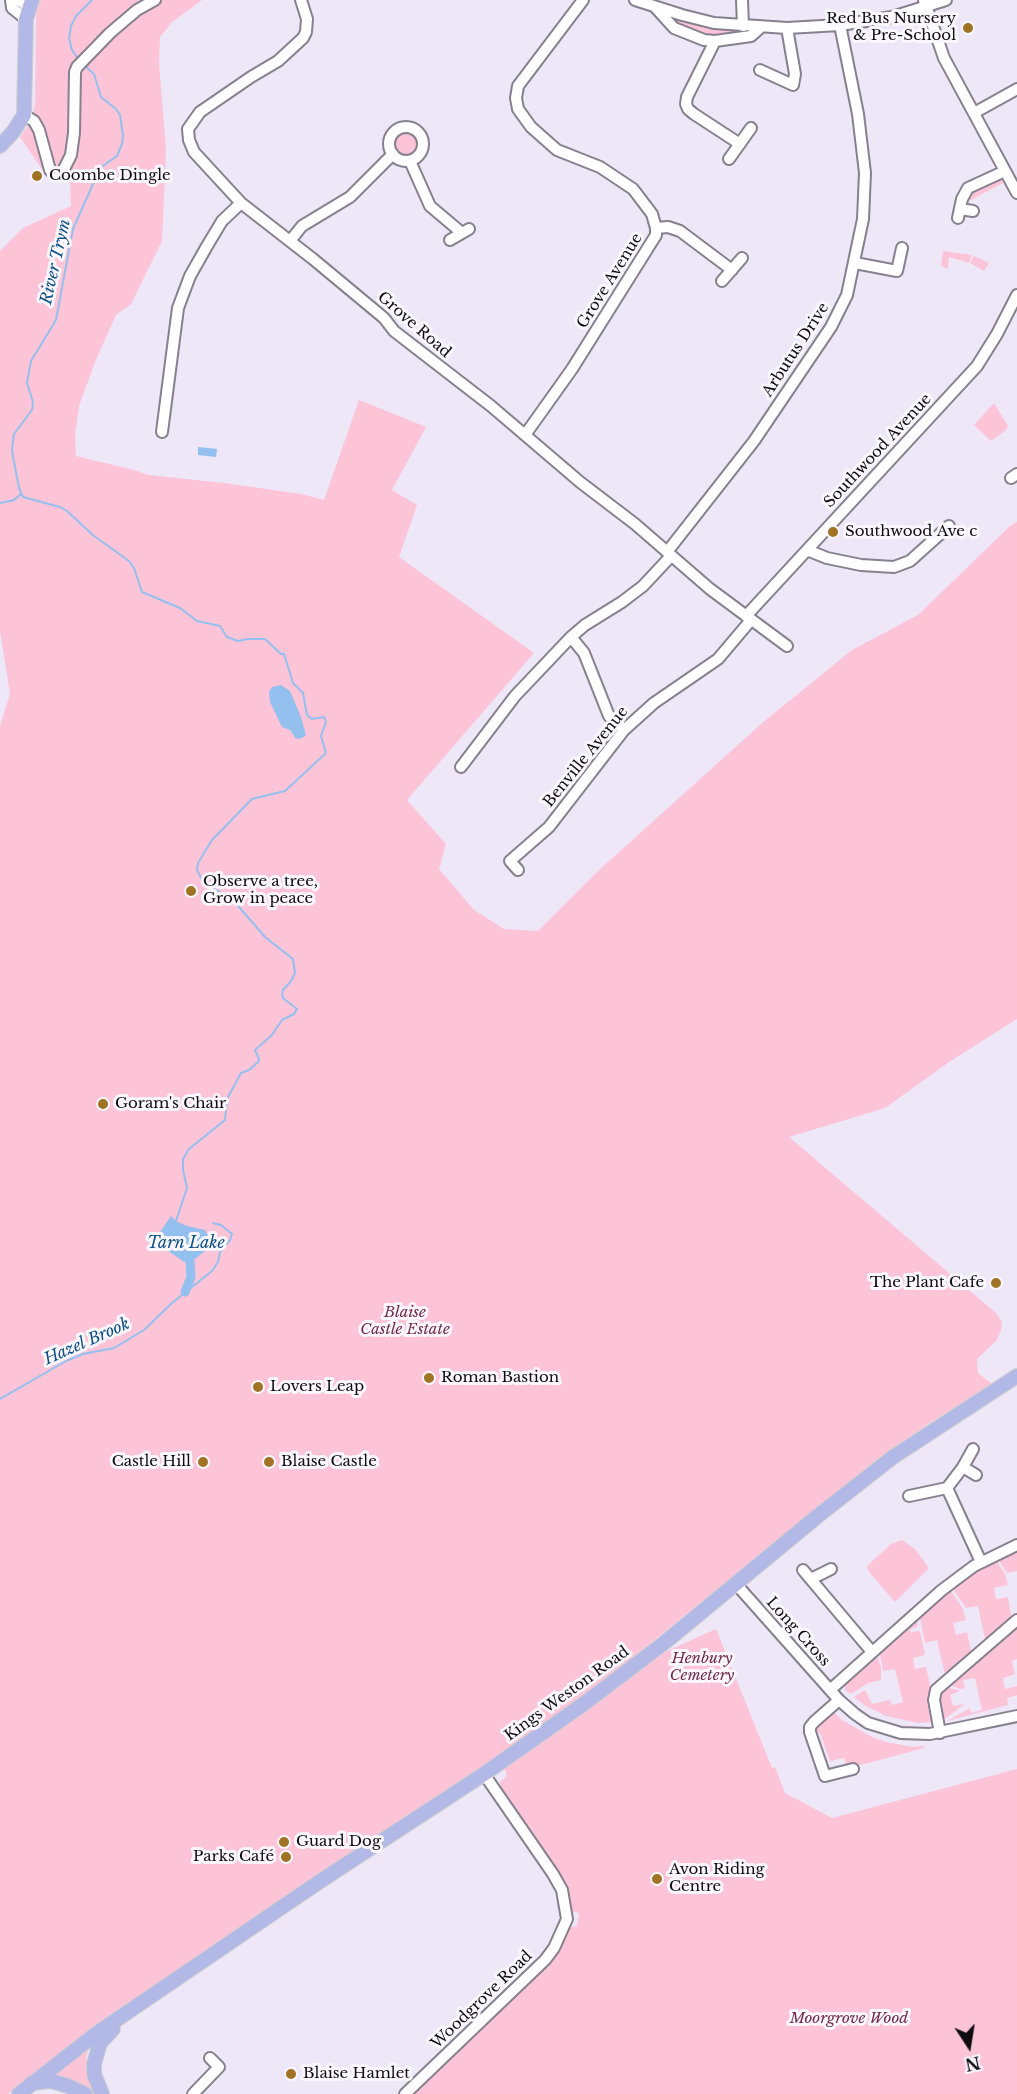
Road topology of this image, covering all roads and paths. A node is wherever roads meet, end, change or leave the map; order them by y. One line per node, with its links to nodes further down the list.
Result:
1 (11, 0): 10 (street)
2 (155, 0): 19 (street)
3 (301, 0): 28 (street, Grove Road)
4 (583, 0): 30 (street, Grove Avenue)
5 (635, 0): 9 (street)
6 (742, 0): 12 (street)
7 (946, 0): 8 (street)
8 (925, 4): 11 (street); 18 (street)
9 (655, 6): 12 (street); 15 (street)
10 (26, 8): 19 (main road)
11 (840, 25): 14 (street); 35 (street, Arbutus Drive)
12 (743, 26): 13 (street)
13 (761, 27): 14 (street); 15 (street)
14 (787, 28): 16 (street)
15 (715, 41): 21 (street)
16 (760, 70)
17 (1017, 89): 18 (street)
18 (974, 113): 26 (street)
19 (24, 115): 22 (main road)
20 (751, 128): 21 (street)
21 (740, 144): 24 (street)
22 (0, 146)
23 (393, 154): 25 (street); 25 (street); 32 (street)
24 (729, 159)
25 (410, 161): 31 (street)
26 (1005, 171): 27 (street); 29 (street)
27 (1017, 193)
28 (241, 204): 32 (street, Grove Road); 39 (street)
29 (973, 211)
30 (656, 228): 36 (street); 40 (street, Grove Avenue)
31 (450, 240)
32 (290, 241): 40 (street, Grove Road)
33 (902, 248): 35 (street)
34 (742, 258): 36 (street)
35 (855, 263): 43 (street, Arbutus Drive)
36 (732, 270): 37 (street)
37 (722, 281)
38 (1017, 295): 42 (street, Southwood Avenue)
39 (165, 426)
40 (525, 435): 43 (street, Grove Road)
41 (950, 526): 42 (street)
42 (807, 550): 44 (street, Southwood Avenue)
43 (669, 554): 44 (street, Grove Road); 45 (street, Arbutus Drive)
44 (749, 618): 46 (street, Grove Road); 47 (street, Benville Avenue)
45 (571, 637): 47 (street); 48 (street, Arbutus Drive)
46 (787, 646)
47 (624, 730): 49 (street, Benville Avenue)
48 (461, 762)
49 (518, 870)
50 (1017, 1376): 61 (main road, Kings Weston Road)
51 (973, 1449): 52 (street)
52 (963, 1467): 53 (street); 54 (street)
53 (976, 1475)
54 (947, 1488): 55 (street); 57 (street)
55 (909, 1496)
56 (1017, 1545): 57 (street)
57 (981, 1562): 63 (street)
58 (803, 1570): 60 (street)
59 (831, 1570): 60 (street)
60 (811, 1580): 63 (street)
61 (736, 1584): 64 (street, Long Cross); 69 (main road, Kings Weston Road)
62 (1017, 1620): 67 (street)
63 (872, 1652): 64 (street)
64 (830, 1690): 65 (street, Long Cross)
65 (839, 1700): 67 (street, Long Cross); 68 (street)
66 (1017, 1716): 67 (street, Long Cross)
67 (940, 1733)
68 (854, 1769)
69 (484, 1774): 70 (main road, Kings Weston Road); 77 (street, Woodgrove Road)
70 (121, 2018): 72 (main road); 75 (main road)
71 (210, 2058): 76 (street)
72 (32, 2083): 73 (main road); 74 (main road)
73 (19, 2094)
74 (85, 2094)
75 (102, 2094)
76 (193, 2094)
77 (405, 2094)

